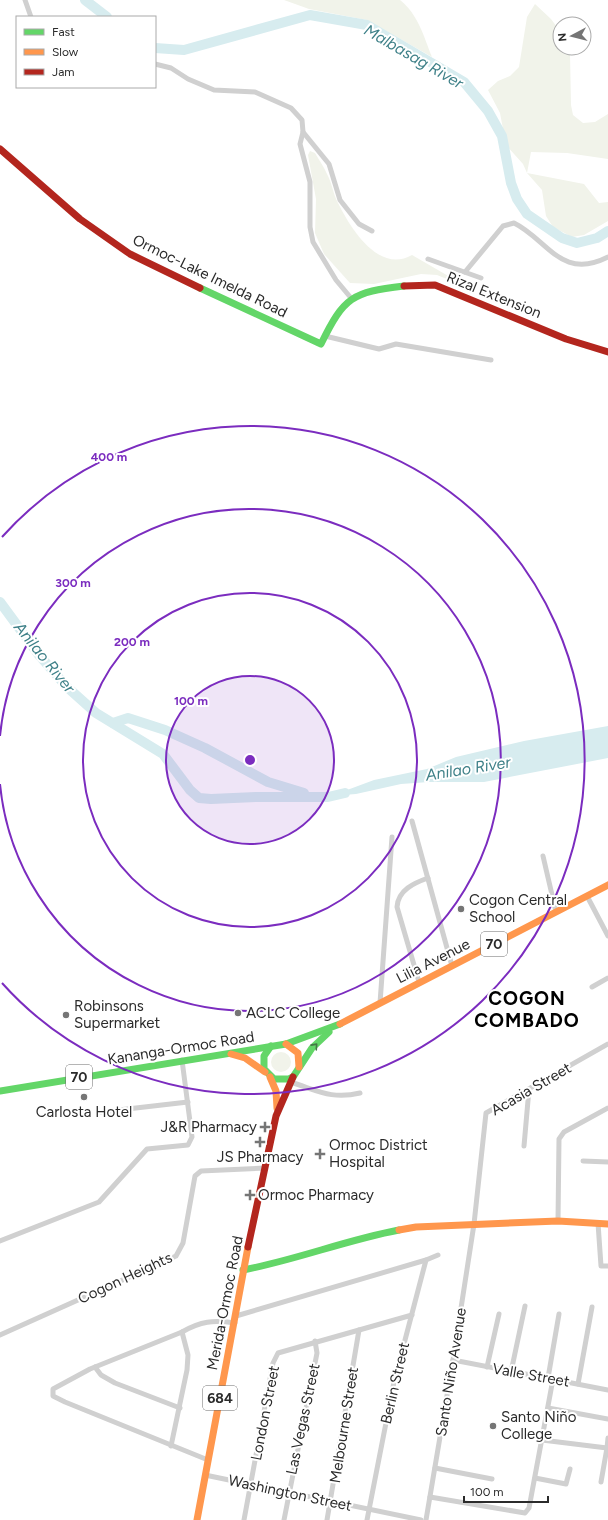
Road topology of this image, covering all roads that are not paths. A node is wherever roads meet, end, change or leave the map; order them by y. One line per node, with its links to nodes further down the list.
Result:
1 (25, 0): 2 (street)
2 (31, 16)
3 (156, 64): 4 (street)
4 (303, 132): 6 (street); 11 (street)
5 (0, 149): 12 (main road, Ormoc-Lake Imelda Road)
6 (372, 231)
7 (608, 257): 9 (street)
8 (428, 259): 9 (street)
9 (465, 272): 10 (street)
10 (481, 278)
11 (351, 298): 12 (main road); 13 (main road, Rizal Extension)
12 (325, 336): 14 (street)
13 (608, 352)
14 (491, 360)
15 (412, 821): 18 (street)
16 (392, 837): 27 (street)
17 (543, 856): 21 (street)
18 (428, 878): 23 (street); 25 (street)
19 (608, 885): 20 (main road, Lilia Avenue / 70)
20 (587, 896): 21 (main road, Lilia Avenue / 70); 22 (street)
21 (556, 912): 23 (main road, Lilia Avenue / 70)
22 (608, 936)
23 (452, 966): 25 (main road, Lilia Avenue / 70)
24 (608, 978): 26 (street)
25 (419, 982): 27 (main road, Lilia Avenue / 70)
26 (592, 987)
27 (380, 1003): 28 (main road, Lilia Avenue / 70)
28 (334, 1027): 29 (main road, 70); 34 (main road, 70, one-way to 28)
29 (286, 1044): 31 (main road, 70); 34 (main road)
30 (608, 1044): 37 (street, Acasia Street)
31 (271, 1046): 32 (main road, Kananga-Ormoc Road / 70); 35 (main road)
32 (227, 1053): 33 (main road, Kananga-Ormoc Road / 70); 35 (main road, 70)
33 (182, 1060): 38 (main road, Kananga-Ormoc Road / 70); 40 (street)
34 (299, 1068): 36 (main road, 70)
35 (268, 1075): 36 (main road); 43 (main road, Merida-Ormoc Road / 684)
36 (292, 1079): 39 (street); 43 (main road, Merida-Ormoc Road / 684)
37 (529, 1089): 44 (street); 50 (street, Acasia Street)
38 (0, 1091)
39 (360, 1093)
40 (188, 1102): 42 (street); 52 (street)
41 (608, 1108): 48 (street)
42 (101, 1112)
43 (276, 1116): 47 (main road, Merida-Ormoc Road / 684)
44 (524, 1146)
45 (583, 1160): 46 (street)
46 (608, 1162)
47 (265, 1168): 56 (main road, Merida-Ormoc Road / 684); 65 (street, Cogon Heights)
48 (558, 1221): 49 (main road); 50 (main road)
49 (598, 1223): 51 (main road); 55 (street)
50 (474, 1224): 56 (main road); 67 (street, Santo Niño Avenue)
51 (608, 1224)
52 (0, 1241)
53 (438, 1255): 54 (street)
54 (426, 1260): 61 (street, Berlin Street); 62 (street)
55 (608, 1266)
56 (243, 1270): 62 (main road, Merida-Ormoc Road / 684)
57 (525, 1306): 70 (street)
58 (592, 1307): 72 (street)
59 (499, 1314): 69 (street)
60 (560, 1314): 71 (street)
61 (412, 1315): 63 (street); 92 (street, Berlin Street)
62 (235, 1319): 64 (street); 81 (main road, Merida-Ormoc Road / 684)
63 (359, 1330): 66 (street); 91 (street, Melbourne Street)
64 (182, 1332): 68 (street); 74 (street)
65 (0, 1335)
66 (315, 1342): 88 (street, London Street); 89 (street, Las Vegas Street)
67 (453, 1360): 69 (street, Valle Street); 82 (street, Santo Niño Avenue)
68 (96, 1367): 74 (street); 79 (street)
69 (487, 1367): 70 (street, Valle Street)
70 (511, 1372): 71 (street, Valle Street)
71 (550, 1379): 72 (street, Valle Street); 75 (street)
72 (578, 1384): 73 (street, Valle Street)
73 (608, 1390)
74 (180, 1408): 79 (street)
75 (548, 1408): 76 (street); 78 (street)
76 (608, 1419)
77 (608, 1438): 80 (street)
78 (542, 1440): 80 (street); 85 (street)
79 (171, 1446): 81 (street)
80 (607, 1448): 87 (street)
81 (208, 1460): 84 (main road, Merida-Ormoc Road / 684)
82 (434, 1468): 86 (street); 90 (street, Santo Niño Avenue)
83 (570, 1468): 85 (street)
84 (205, 1475): 88 (street, Washington Street); 93 (main road, Merida-Ormoc Road / 684)
85 (535, 1478): 90 (street)
86 (492, 1479)
87 (601, 1482)
88 (251, 1485): 89 (street, Washington Street); 94 (street, London Street)
89 (288, 1492): 91 (street, Washington Street); 95 (street, Las Vegas Street)
90 (430, 1497): 99 (street, Santo Niño Avenue)
91 (331, 1501): 92 (street, Washington Street); 96 (street, Melbourne Street)
92 (369, 1509): 97 (street, Berlin Street); 98 (street, Washington Street)
93 (197, 1520)
94 (244, 1520)
95 (284, 1520)
96 (328, 1520)
97 (367, 1520)
98 (421, 1520)
99 (426, 1520)

